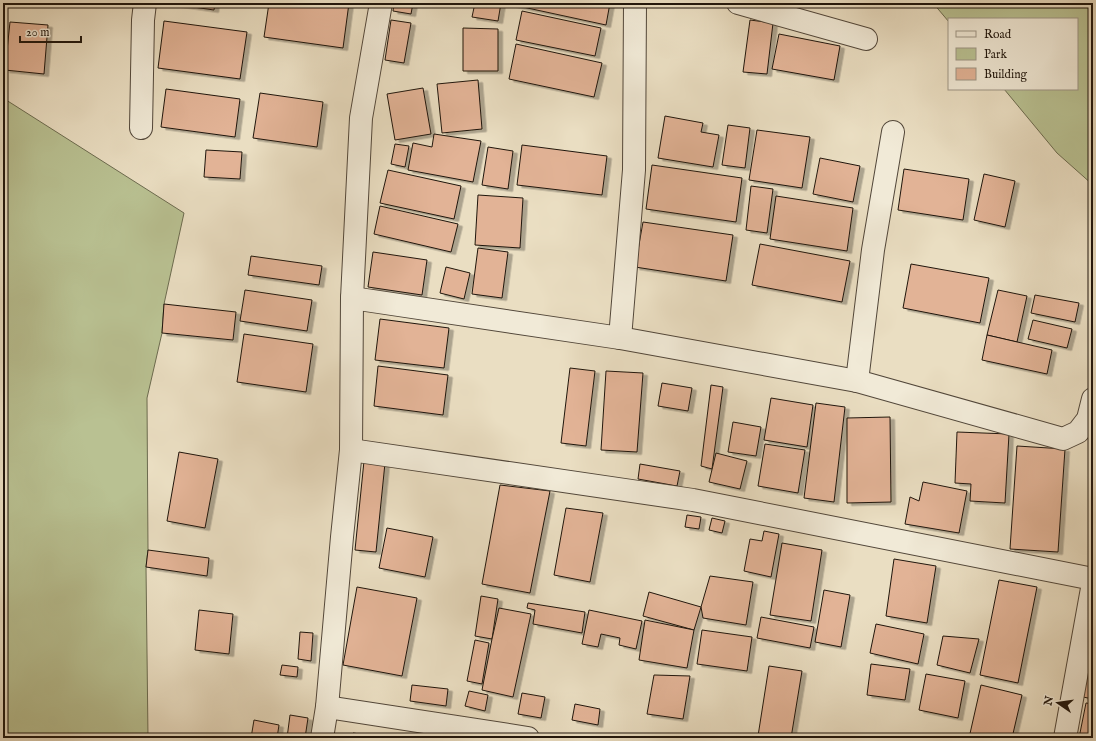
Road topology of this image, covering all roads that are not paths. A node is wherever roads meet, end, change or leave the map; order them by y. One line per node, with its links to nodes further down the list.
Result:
1 (145, 3): 6 (street)
2 (381, 3): 8 (street)
3 (635, 3): 9 (street)
4 (738, 3): 5 (street)
5 (866, 39)
6 (141, 128)
7 (893, 132): 10 (street)
8 (352, 298): 9 (street); 12 (street)
9 (620, 338): 10 (street)
10 (856, 381): 11 (street)
11 (1093, 399)
12 (351, 450): 13 (street); 15 (street)
13 (1093, 579)
14 (1093, 583): 18 (street)
15 (327, 707): 16 (street); 17 (street)
16 (322, 738)
17 (528, 738)
18 (1065, 738)

